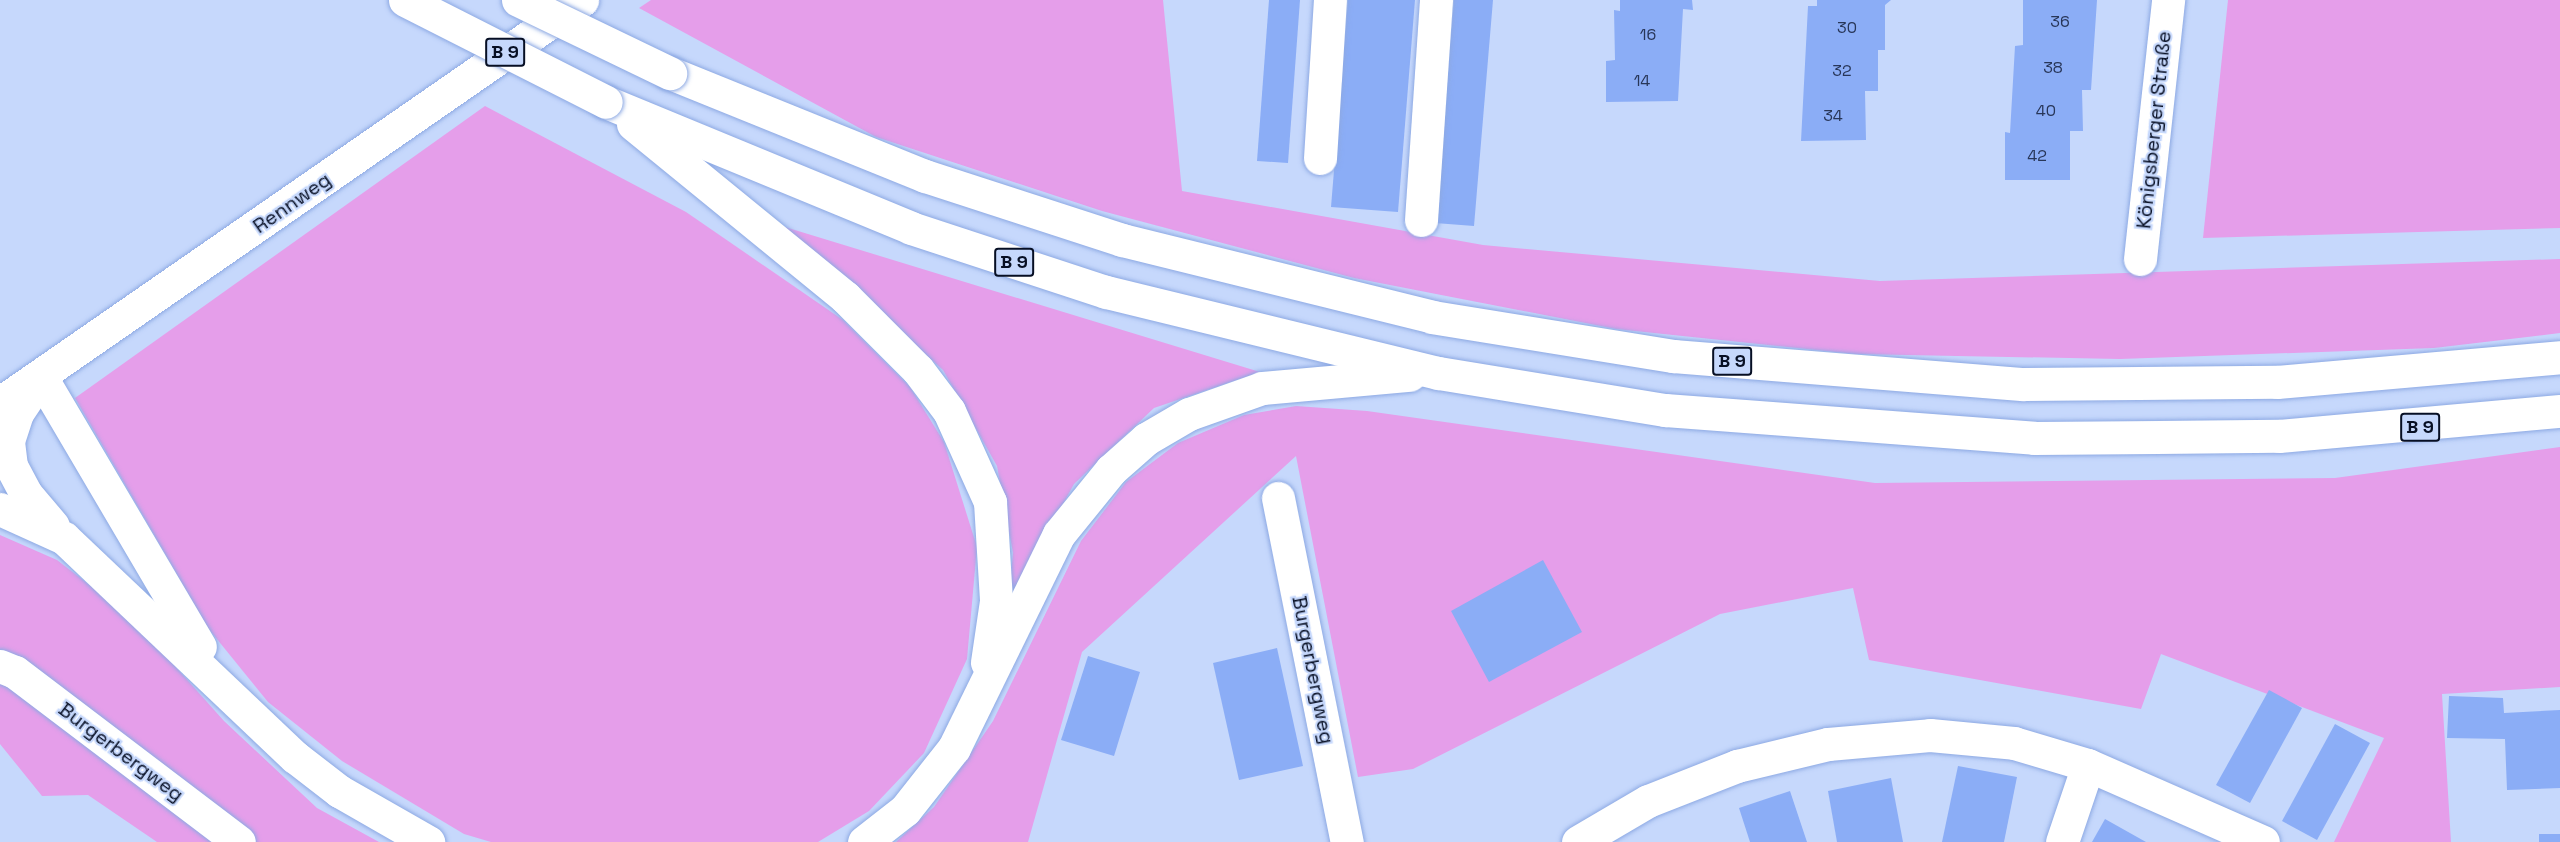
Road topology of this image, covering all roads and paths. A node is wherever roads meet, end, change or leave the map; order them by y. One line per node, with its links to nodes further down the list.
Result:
1 (405, 0): 9 (main road, B 9, bridge)
2 (518, 0): 8 (main road, B 9, bridge)
3 (569, 0): 8 (main road, bridge)
4 (582, 0): 15 (main road, Rennweg)
5 (1330, 0): 10 (main road)
6 (1436, 0): 11 (main road)
7 (2168, 0): 12 (main road, Königsberger Straße)
8 (670, 73): 13 (main road, B 9)
9 (606, 102): 14 (main road, B 9); 23 (main road)
10 (1320, 158)
11 (1421, 220)
12 (2140, 259)
13 (2560, 357)
14 (1438, 373): 17 (main road, B 9); 23 (main road)
15 (41, 377): 16 (main road, Rennweg); 20 (main road); 22 (main road)
16 (0, 403)
17 (2560, 411)
18 (1278, 498): 28 (main road, Burgerbergweg)
19 (0, 508): 20 (main road)
20 (64, 538): 22 (main road)
21 (0, 666): 25 (main road, Burgerbergweg)
22 (223, 686): 26 (main road)
23 (976, 711): 27 (main road)
24 (2088, 765): 29 (main road); 30 (main road); 31 (main road)
25 (239, 842)
26 (428, 842)
27 (864, 842)
28 (1347, 842)
29 (1578, 842)
30 (2062, 842)
31 (2264, 842)

